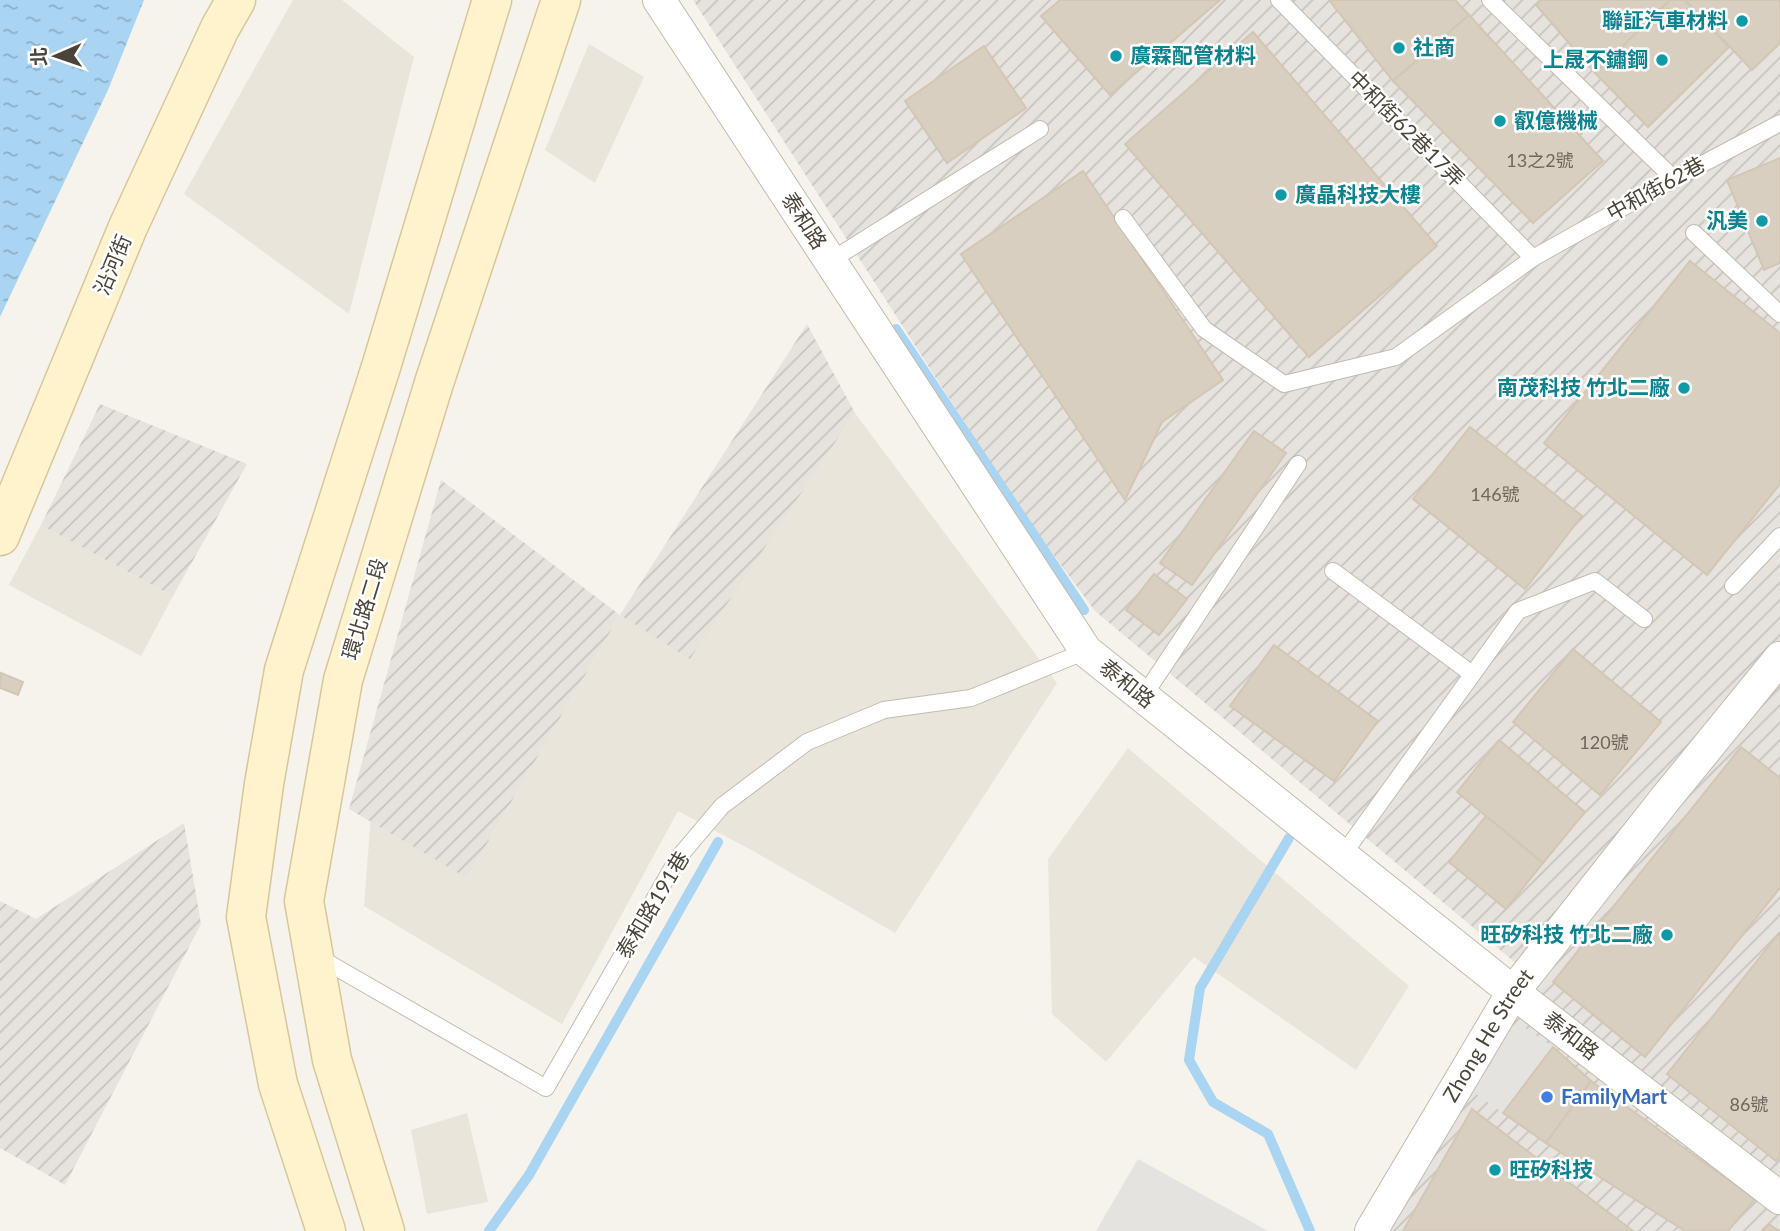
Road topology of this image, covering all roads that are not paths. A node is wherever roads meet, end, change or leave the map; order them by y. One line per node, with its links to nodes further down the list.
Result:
1 (236, 0): 16 (street, 沿河街)
2 (492, 0): 29 (street)
3 (561, 0): 26 (street, 環北路二段)
4 (659, 0): 13 (street, 泰和路)
5 (1279, 0): 12 (lane, 中和街62巷17弄)
6 (1490, 0): 9 (lane)
7 (1780, 123): 9 (lane, 中和街62巷)
8 (1040, 129): 13 (lane)
9 (1674, 179): 12 (lane, 中和街62巷)
10 (1123, 218): 12 (lane, 中和街62巷)
11 (1695, 233): 14 (lane)
12 (1533, 258)
13 (830, 261): 21 (street, 泰和路)
14 (1780, 314)
15 (1298, 464): 24 (lane)
16 (0, 536)
17 (1780, 536): 19 (lane)
18 (1333, 571): 23 (lane)
19 (1733, 586)
20 (1644, 619): 23 (lane)
21 (1086, 651): 24 (street, 泰和路); 26 (lane, 泰和路191巷)
22 (1780, 658): 27 (street, Zhong He Street)
23 (1472, 674): 25 (lane)
24 (1143, 697): 25 (street, 泰和路)
25 (1342, 856): 27 (street, 泰和路)
26 (314, 955): 30 (street, 環北路二段)
27 (1513, 992): 28 (street, 泰和路); 31 (street, Zhong He Street)
28 (1780, 1198)
29 (326, 1231)
30 (385, 1231)
31 (1371, 1231)

